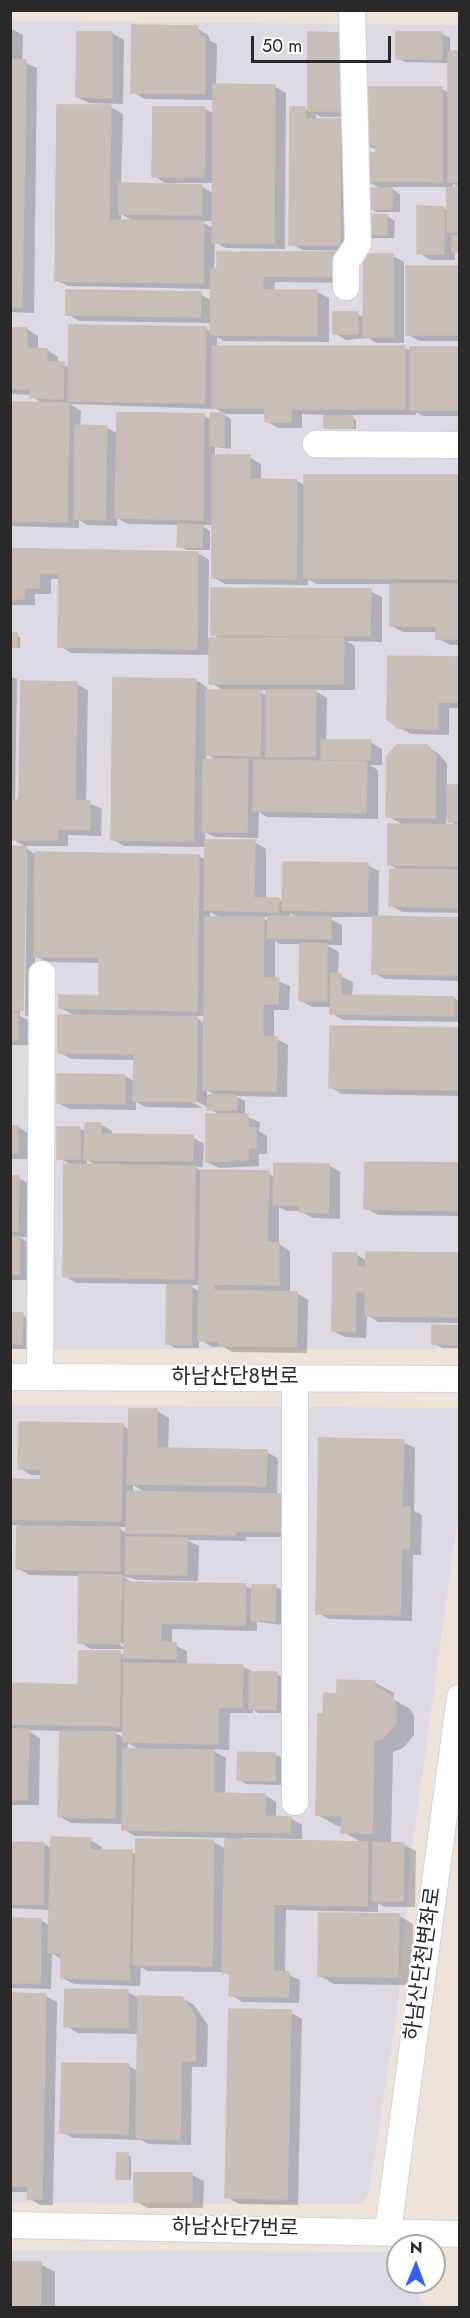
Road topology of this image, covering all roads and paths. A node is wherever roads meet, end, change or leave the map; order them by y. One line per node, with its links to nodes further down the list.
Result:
1 (352, 10): 2 (street)
2 (346, 287)
3 (316, 444): 4 (street)
4 (459, 446)
5 (42, 974): 7 (street)
6 (10, 1377): 7 (street, 하남산단8번로)
7 (40, 1377): 8 (street, 하남산단8번로)
8 (295, 1378): 9 (street, 하남산단8번로); 11 (street)
9 (459, 1379)
10 (459, 1697): 13 (street, 하남산단천변좌로)
11 (295, 1802)
12 (10, 2225): 13 (street, 하남산단7번로)
13 (388, 2231): 14 (street, 하남산단7번로)
14 (459, 2234)

